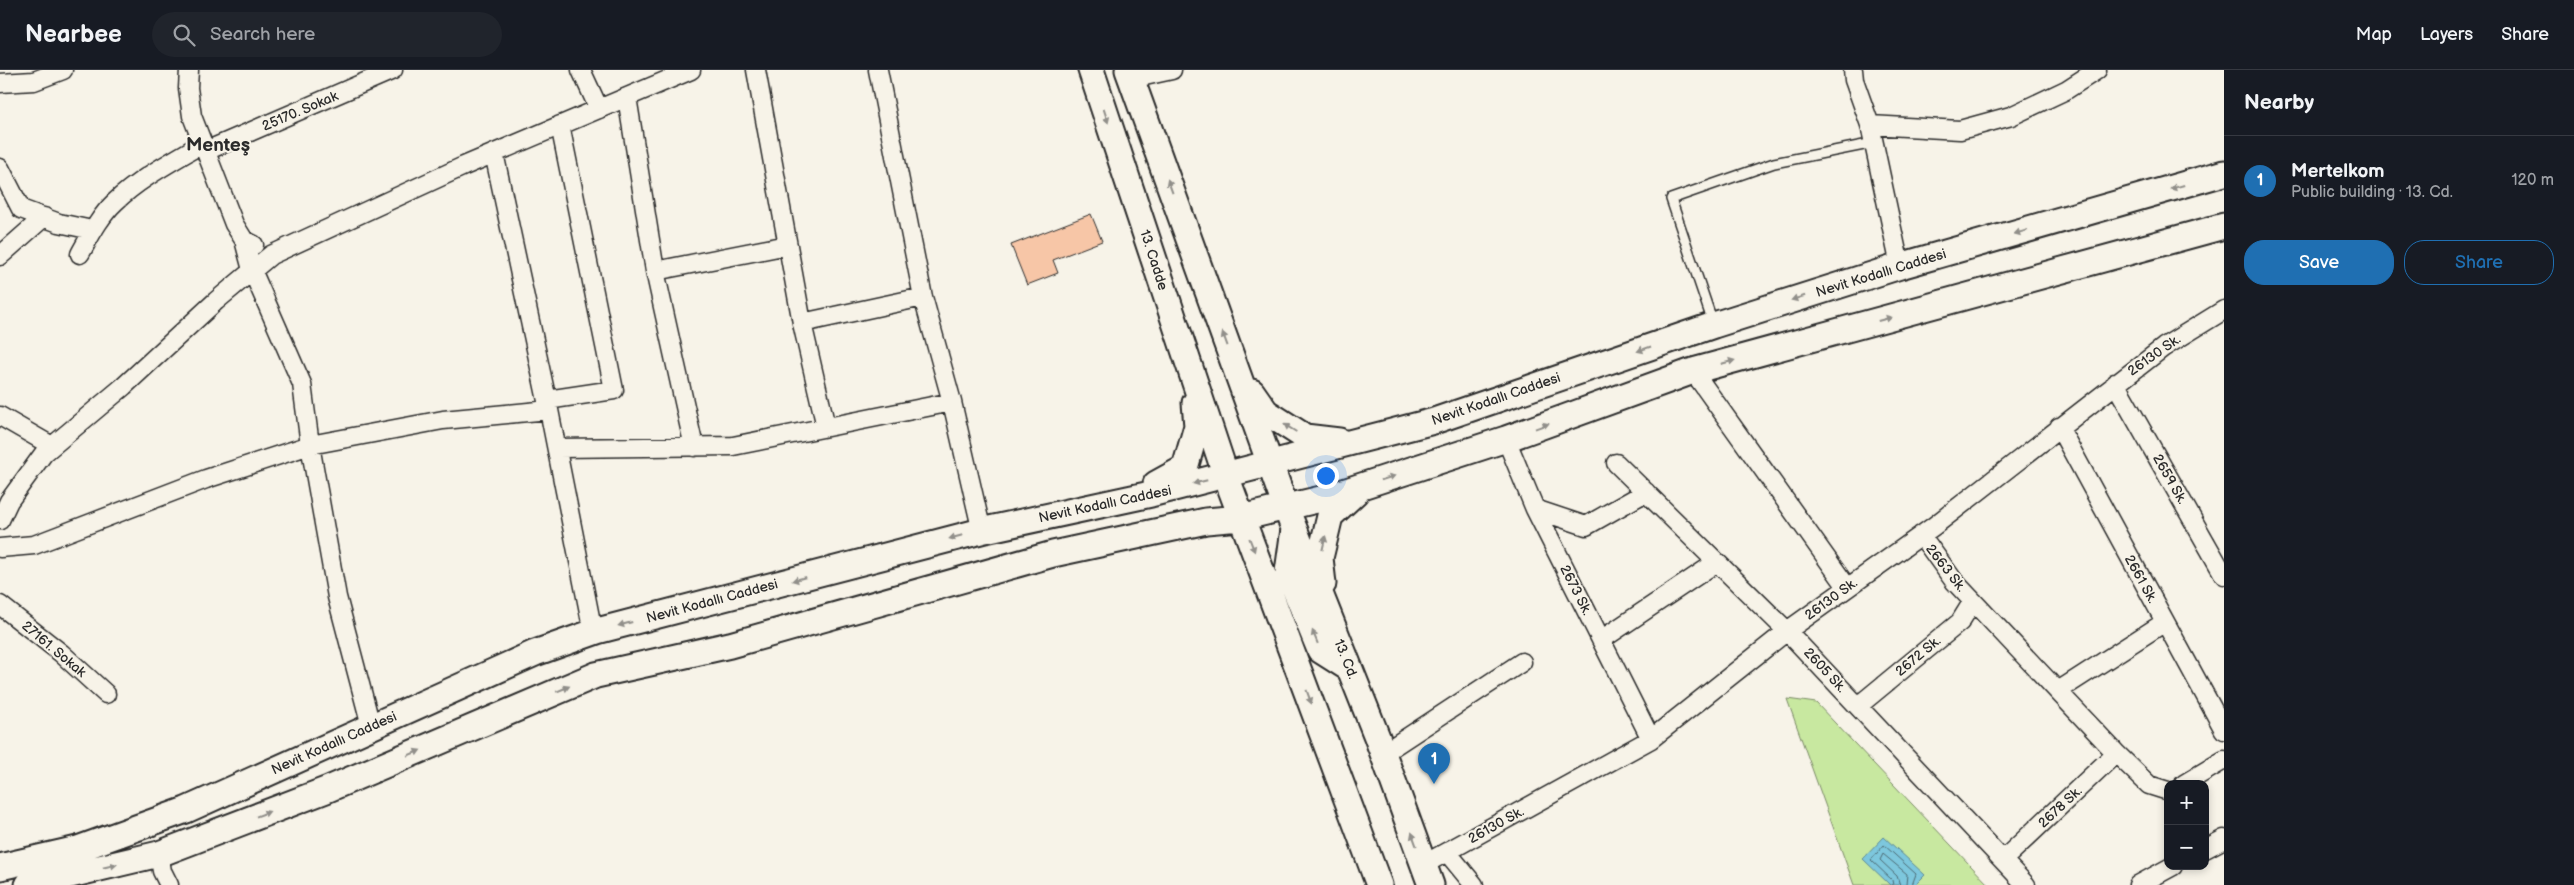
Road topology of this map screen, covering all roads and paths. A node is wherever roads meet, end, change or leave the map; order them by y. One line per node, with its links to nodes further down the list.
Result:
1 (63, 70): 13 (street)
2 (189, 70): 19 (street)
3 (393, 70): 19 (street, 25170. Sokak)
4 (581, 70): 15 (street)
5 (691, 70): 14 (street)
6 (756, 70): 27 (street)
7 (878, 70): 34 (street)
8 (1091, 70): 36 (main road, 13. Cadde, one-way to 36)
9 (1172, 70): 12 (street)
10 (1853, 70): 16 (street)
11 (2097, 70): 16 (street)
12 (1130, 75): 39 (main road, one-way to 12)
13 (0, 83)
14 (627, 97): 15 (street); 33 (street)
15 (599, 109): 17 (street)
16 (1870, 125): 18 (street)
17 (560, 126): 20 (street); 44 (street)
18 (1874, 143): 31 (street); 38 (lane)
19 (204, 147): 25 (street, 25170. Sokak); 26 (street)
20 (494, 153): 29 (street); 44 (street)
21 (0, 168): 23 (street)
22 (2224, 173): 31 (main road, Nevit Kodallı Caddesi, one-way to 31)
23 (44, 217): 25 (street); 30 (street)
24 (2224, 226): 40 (main road, one-way to 24)
25 (92, 230): 28 (street, 25170. Sokak)
26 (244, 240): 29 (street); 32 (street)
27 (788, 244): 33 (street); 37 (street)
28 (80, 254)
29 (271, 254): 32 (street)
30 (0, 256)
31 (1900, 266): 38 (main road, Nevit Kodallı Caddesi, one-way to 38)
32 (252, 270): 51 (street); 52 (street)
33 (655, 271): 53 (street)
34 (923, 297): 37 (street); 43 (street)
35 (2224, 310): 42 (street, 26130 Sk.)
36 (1174, 321): 41 (main road, 13. Cadde); 55 (main road)
37 (802, 322): 47 (street)
38 (1714, 325): 46 (main road, Nevit Kodallı Caddesi, one-way to 46)
39 (1237, 371): 50 (main road, one-way to 39); 57 (main road, 13. Cd.)
40 (1693, 371): 49 (main road, one-way to 40); 73 (street)
41 (1193, 378): 55 (main road, 13. Cadde); 62 (main road)
42 (2115, 384): 48 (street, 26130 Sk.); 72 (street, 2659 Sk.)
43 (952, 402): 47 (street); 68 (street)
44 (548, 405): 51 (street); 54 (street)
45 (0, 416): 52 (street)
46 (1429, 422): 50 (main road, Nevit Kodallı Caddesi); 56 (main road)
47 (826, 427): 53 (street)
48 (2059, 427): 69 (street, 26130 Sk.); 77 (street, 2661 Sk.)
49 (1506, 439): 60 (main road, one-way to 49); 64 (street, 2673 Sk.)
50 (1354, 442): 56 (main road, Nevit Kodallı Caddesi)
51 (310, 445): 70 (street); 86 (street)
52 (52, 446): 63 (street)
53 (694, 447): 54 (street)
54 (558, 448): 79 (street)
55 (1217, 450): 59 (main road)
56 (1304, 456): 57 (main road, Nevit Kodallı Caddesi)
57 (1272, 463): 59 (main road, Nevit Kodallı Caddesi); 66 (main road, 13. Cd.)
58 (1616, 463): 61 (street, 2605 Sk.)
59 (1226, 476): 62 (main road, Nevit Kodallı Caddesi, one-way to 62); 65 (main road)
60 (1362, 486): 66 (main road); 76 (main road, one-way to 60)
61 (1646, 492): 64 (street); 71 (street, 2605 Sk.)
62 (1132, 498): 68 (main road, Nevit Kodallı Caddesi)
63 (5, 501): 67 (street)
64 (1535, 509): 80 (street, 2673 Sk.)
65 (1242, 518): 66 (main road); 97 (main road, one-way to 65); 102 (main road, one-way to 102)
66 (1290, 518): 76 (main road, 13. Cd.); 82 (main road, one-way to 66)
67 (0, 520)
68 (985, 530): 79 (main road, Nevit Kodallı Caddesi, one-way to 79)
69 (1921, 534): 73 (street, 26130 Sk.); 74 (street, 2663 Sk.)
70 (0, 548)
71 (1717, 562): 78 (street, 2605 Sk.); 80 (street)
72 (2224, 575)
73 (1847, 587): 78 (street, 26130 Sk.)
74 (1973, 601): 83 (street, 2663 Sk.); 85 (street, 2672 Sk.)
75 (0, 605): 84 (street, 27161. Sokak)
76 (1326, 609): 82 (main road, 13. Cd.)
77 (2165, 622): 83 (street); 87 (street, 2661 Sk.)
78 (1787, 630): 85 (street, 2605 Sk.); 88 (street, 26130 Sk.)
79 (597, 631): 86 (main road, Nevit Kodallı Caddesi)
80 (1601, 640): 88 (street, 2673 Sk.)
81 (1522, 662): 90 (street)
82 (1350, 669): 90 (main road, 13. Cd.)
83 (2058, 691): 89 (street, 2663 Sk.)
84 (106, 694)
85 (1858, 706): 98 (street, 2605 Sk.)
86 (371, 726): 99 (main road, Nevit Kodallı Caddesi)
87 (2224, 730)
88 (1651, 739): 96 (street, 26130 Sk.)
89 (2116, 753): 93 (street, 2663 Sk.); 98 (street, 2678 Sk.)
90 (1382, 754): 101 (main road, 13. Cd., one-way to 90)
91 (2224, 760): 92 (street)
92 (2191, 780)
93 (2164, 790)
94 (2224, 839): 95 (street)
95 (2209, 847)
96 (1447, 852): 101 (street, 26130 Sk.); 105 (street)
97 (159, 854): 103 (main road, one-way to 97); 104 (street)
98 (2003, 860): 106 (street, 2605 Sk.)
99 (0, 867)
100 (2166, 870): 107 (street)
101 (1427, 875)
102 (1374, 883)
103 (28, 885)
104 (169, 885)
105 (1474, 885)
106 (2026, 885)
107 (2138, 885)

